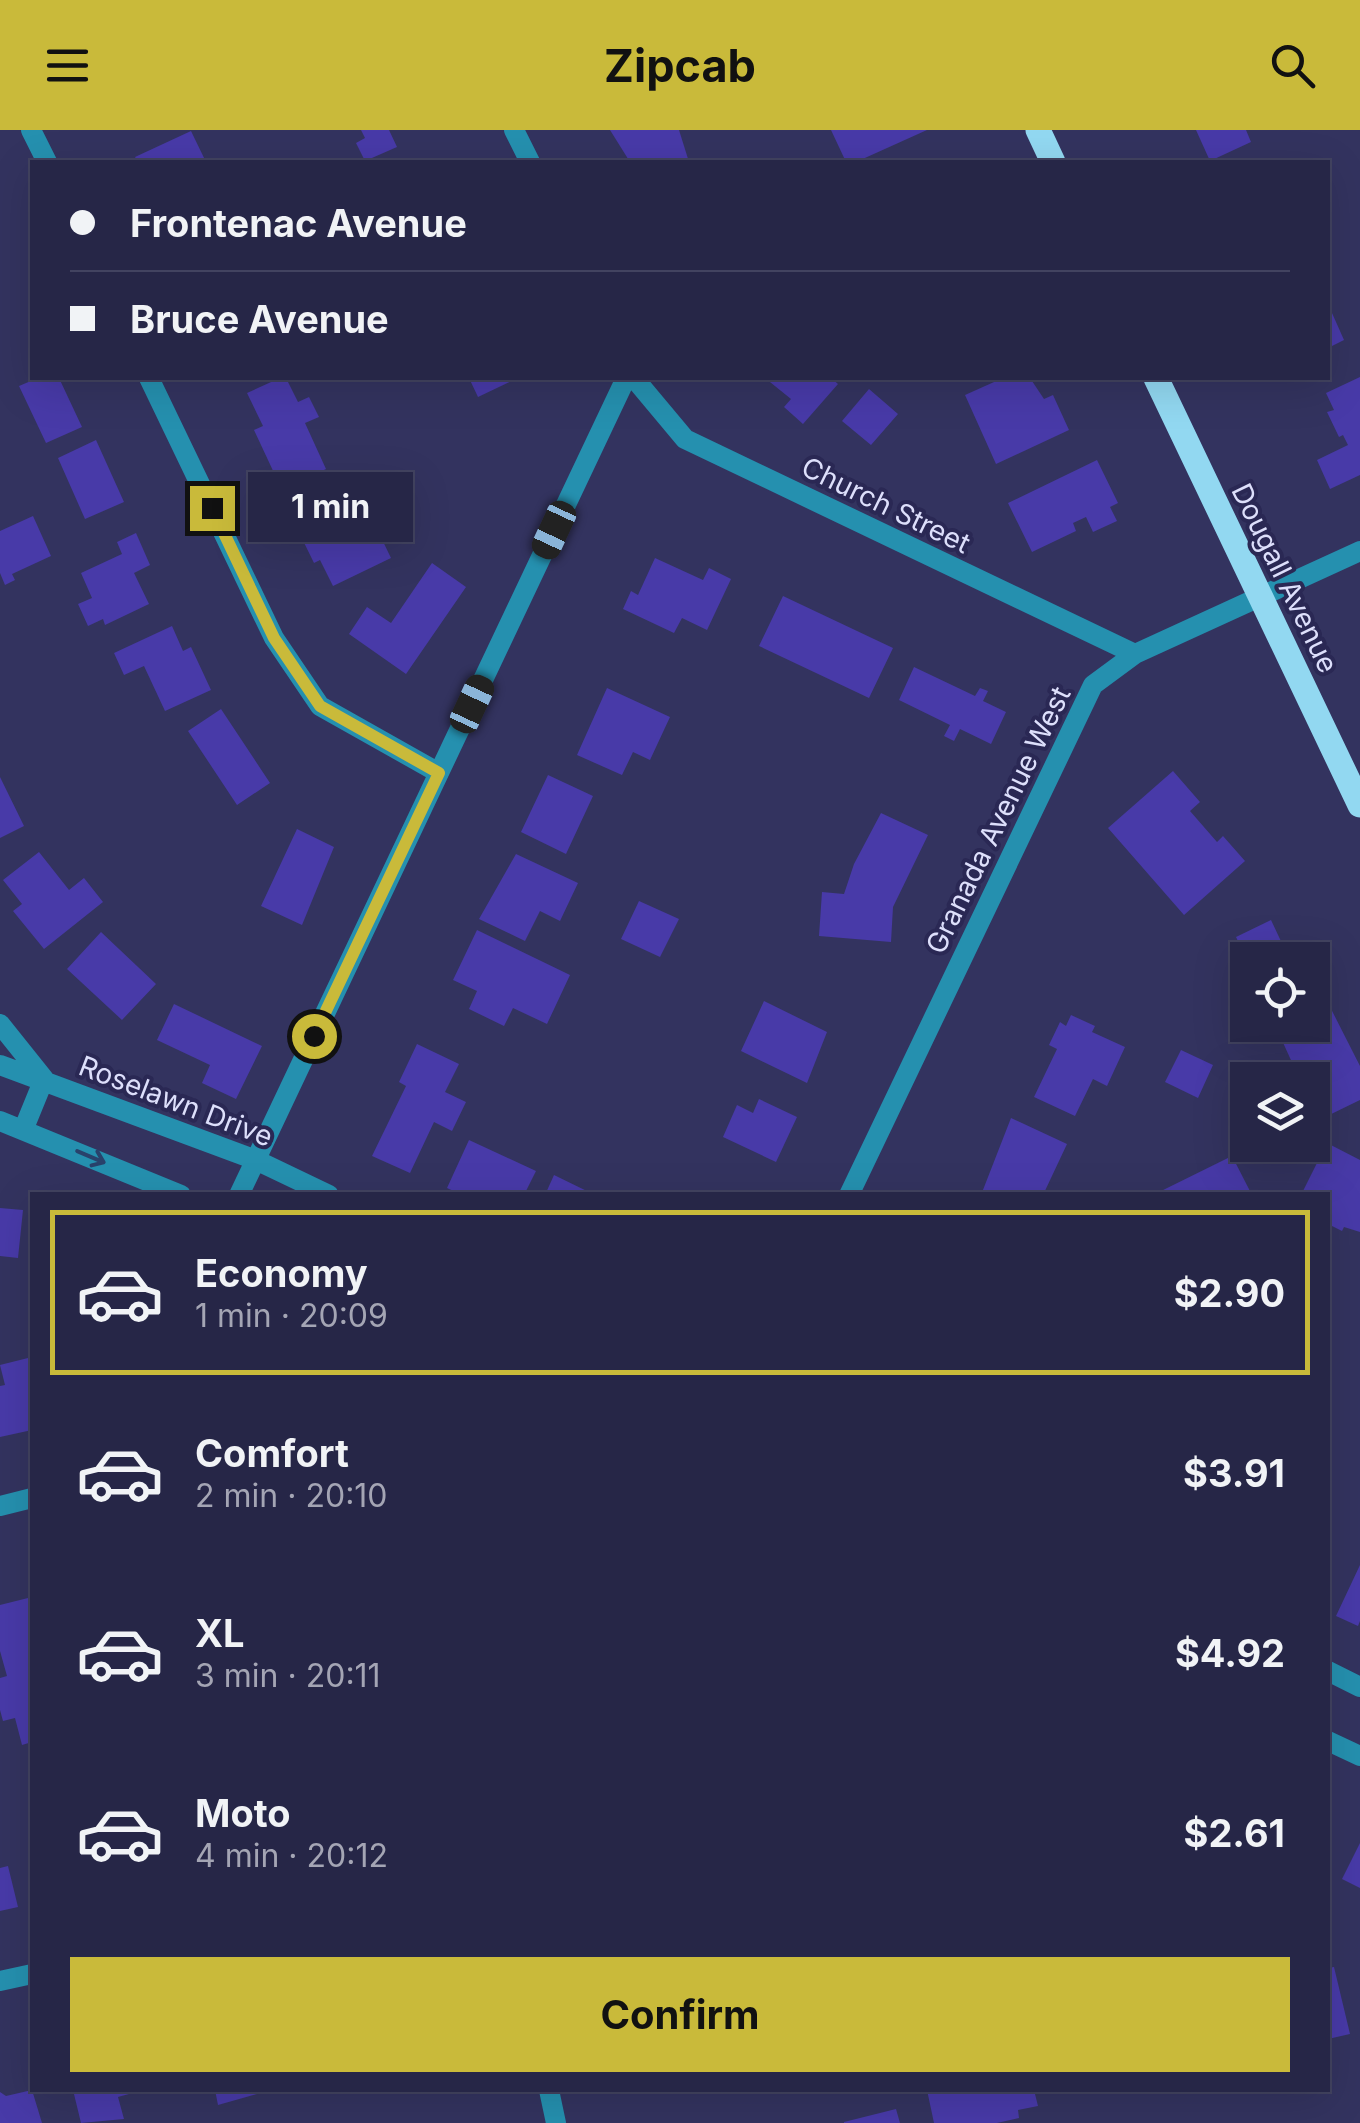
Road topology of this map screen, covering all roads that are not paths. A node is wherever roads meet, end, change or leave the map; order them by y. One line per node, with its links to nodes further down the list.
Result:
1 (31, 130): 4 (street)
2 (514, 130): 5 (street)
3 (1038, 130): 6 (main road)
4 (45, 160)
5 (529, 160)
6 (1053, 160)
7 (150, 380): 14 (street)
8 (625, 380): 14 (street)
9 (636, 380): 13 (street, Church Street)
10 (1157, 380): 12 (main road, Dougall Avenue)
11 (1360, 551): 12 (street, Granada Avenue West)
12 (1261, 598): 13 (street, Granada Avenue West); 15 (main road, Dougall Avenue)
13 (1135, 654): 25 (street, Granada Avenue West)
14 (439, 773): 21 (street)
15 (1360, 805)
16 (0, 1024): 18 (street)
17 (0, 1066): 18 (street, Roselawn Drive)
18 (44, 1079): 20 (street); 21 (street, Roselawn Drive)
19 (0, 1121): 20 (street)
20 (24, 1128): 22 (street, one-way to 22)
21 (256, 1160): 23 (street); 24 (street, Roselawn Drive)
22 (175, 1192)
23 (240, 1192)
24 (323, 1192)
25 (850, 1192)
26 (30, 1498): 27 (street)
27 (0, 1506)
28 (1330, 1672): 29 (street)
29 (1360, 1687)
30 (1330, 1742): 31 (street)
31 (1360, 1756)
32 (30, 1974): 33 (street)
33 (0, 1982)
34 (549, 2092): 35 (street)
35 (556, 2123)

